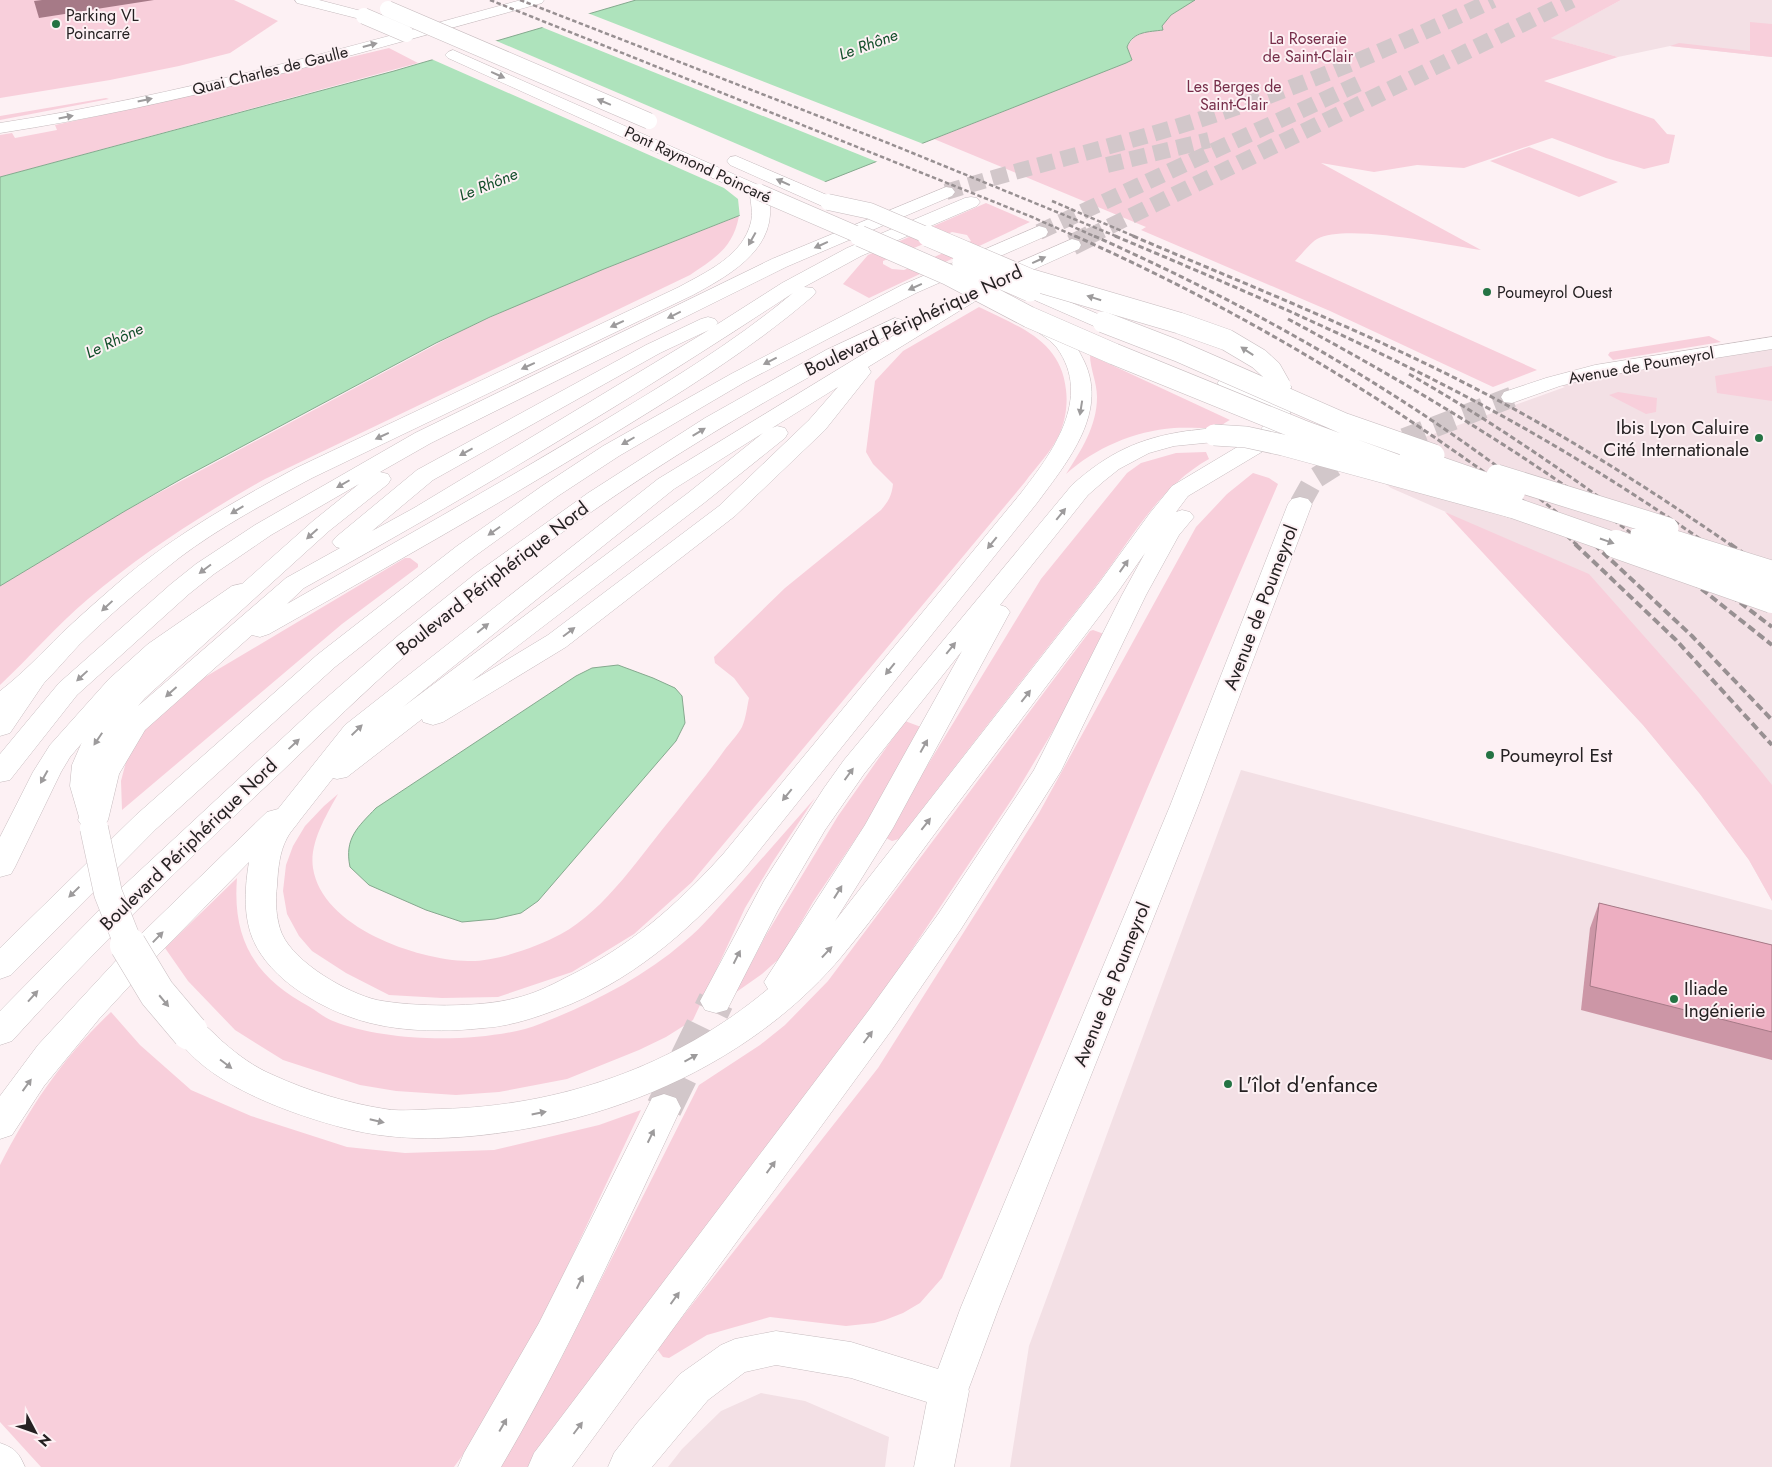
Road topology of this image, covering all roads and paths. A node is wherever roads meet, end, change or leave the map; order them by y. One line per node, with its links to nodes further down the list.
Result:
1 (302, 0): 6 (main road)
2 (330, 0): 6 (main road)
3 (490, 0): 7 (main road, Quai Charles de Gaulle)
4 (537, 0): 8 (main road, Quai Charles de Gaulle, one-way to 4)
5 (379, 4): 9 (main road, Pont Raymond Poincaré, one-way to 5, bridge)
6 (364, 16): 11 (main road, Pont Raymond Poincaré, one-way to 11, bridge)
7 (138, 86)
8 (0, 129)
9 (666, 129)
10 (719, 153): 13 (main road, Pont Raymond Poincaré, one-way to 10)
11 (758, 192): 18 (main road, Pont Raymond Poincaré, bridge); 36 (main road, one-way to 36)
12 (946, 192): 25 (main road, one-way to 25)
13 (828, 202): 19 (main road, Pont Raymond Poincaré, bridge); 24 (main road, one-way to 13, bridge)
14 (972, 202): 17 (main road)
15 (1039, 232): 43 (main road, Boulevard Périphérique Nord, one-way to 43)
16 (1072, 245): 19 (main road, Boulevard Périphérique Nord, one-way to 16)
17 (842, 259): 35 (main road, one-way to 35); 35 (main road)
18 (948, 275): 20 (main road, Pont Raymond Poincaré, bridge); 24 (main road, bridge)
19 (1018, 283): 21 (main road, Pont Raymond Poincaré); 23 (main road); 45 (main road, Boulevard Périphérique Nord, one-way to 19)
20 (1030, 316): 29 (main road, bridge); 40 (main road, one-way to 40, bridge)
21 (1103, 322): 24 (main road, bridge); 31 (main road, bridge)
22 (1772, 343): 26 (main road, Avenue de Poumeyrol)
23 (876, 354): 40 (main road, one-way to 23); 40 (main road, one-way to 23)
24 (1275, 394): 27 (main road); 33 (main road, bridge)
25 (510, 397): 32 (main road, one-way to 32); 39 (main road, one-way to 39)
26 (1512, 398)
27 (1226, 464): 46 (main road, one-way to 27); 53 (main road, one-way to 27)
28 (1300, 504): 49 (main road, Avenue de Poumeyrol)
29 (1511, 507): 30 (main road, one-way to 29, bridge); 34 (main road, one-way to 34, bridge)
30 (1030, 552): 44 (main road, one-way to 30); 46 (main road, one-way to 30)
31 (1772, 560)
32 (270, 570): 41 (main road, one-way to 41); 42 (main road, one-way to 42)
33 (1772, 575)
34 (1772, 599)
35 (207, 659): 41 (main road, one-way to 41)
36 (36, 676): 37 (main road); 38 (main road)
37 (0, 705)
38 (0, 727)
39 (0, 773)
40 (304, 795): 48 (main road, one-way to 40)
41 (94, 824): 46 (main road, one-way to 46, bridge)
42 (4, 859)
43 (0, 967)
44 (716, 1001)
45 (0, 1032)
46 (723, 1040)
47 (664, 1108): 52 (main road, one-way to 47)
48 (0, 1125)
49 (949, 1391): 54 (main road); 55 (main road, Avenue de Poumeyrol)
50 (0, 1462): 51 (main road)
51 (5, 1467)
52 (478, 1467)
53 (548, 1467)
54 (628, 1467)
55 (934, 1467)

